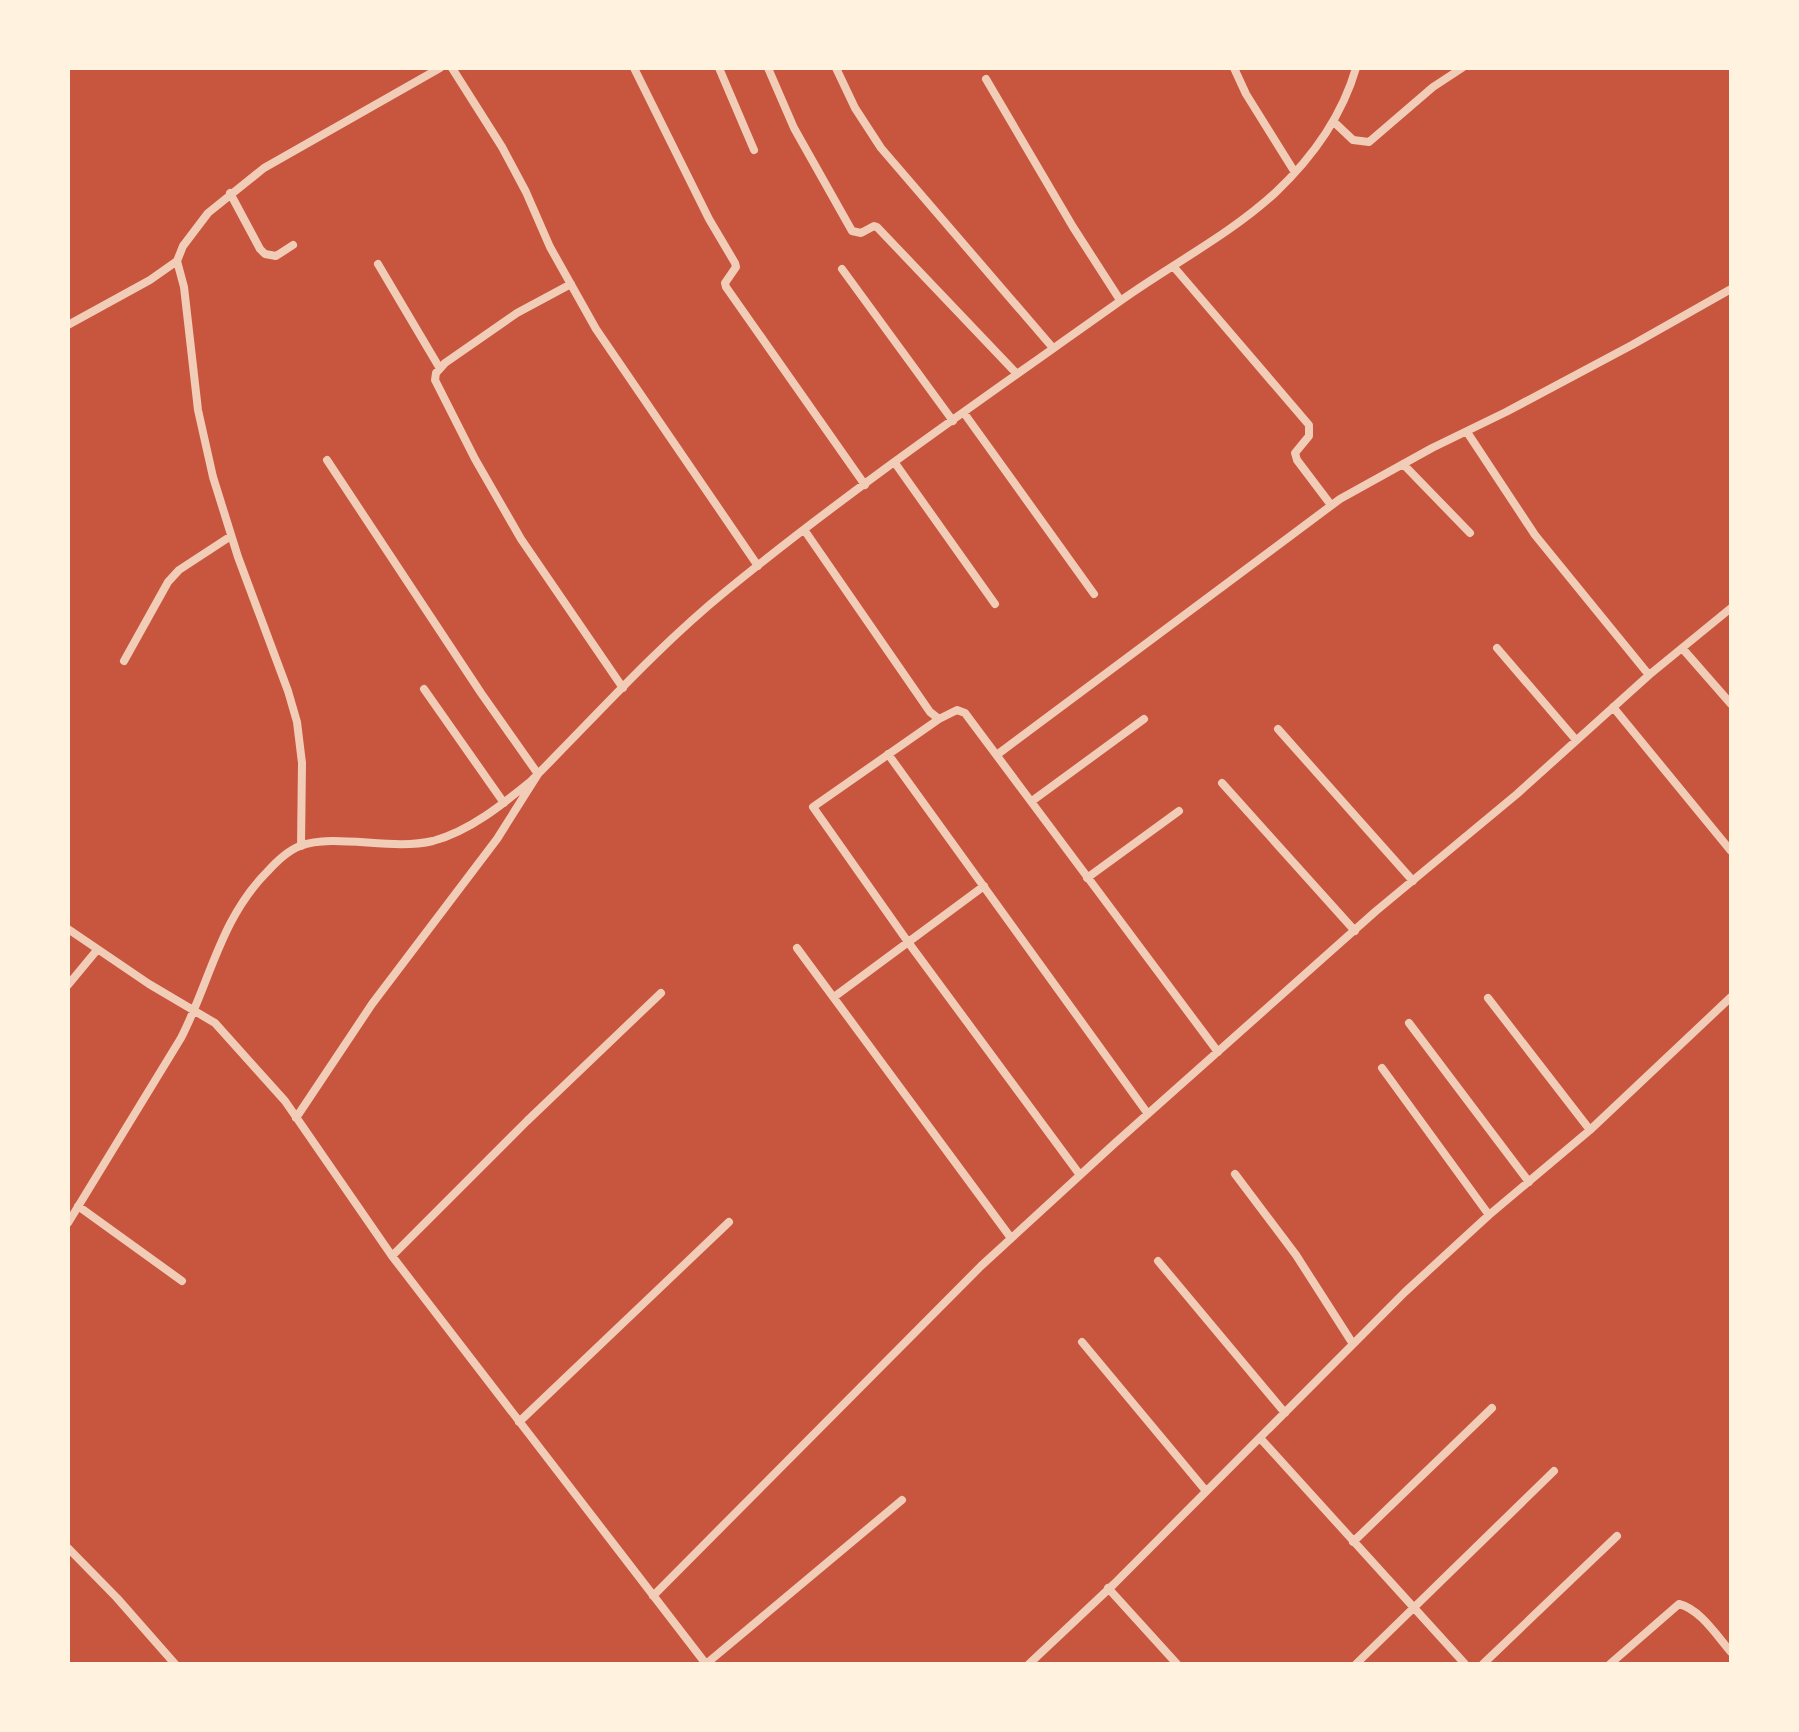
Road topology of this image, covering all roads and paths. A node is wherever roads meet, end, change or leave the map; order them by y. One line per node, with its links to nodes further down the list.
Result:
1 (440, 68): 14 (street)
2 (452, 68): 20 (street)
3 (634, 68): 33 (street)
4 (719, 68): 12 (street)
5 (768, 68): 26 (street)
6 (836, 68): 24 (street)
7 (1234, 68): 13 (street)
8 (1356, 68): 11 (street)
9 (1462, 68): 11 (street)
10 (986, 79): 22 (street)
11 (1334, 122): 13 (street)
12 (754, 150)
13 (1294, 171): 18 (street)
14 (230, 193): 15 (street); 16 (street)
15 (293, 245)
16 (177, 261): 23 (street); 37 (street)
17 (378, 264): 25 (street)
18 (1173, 266): 22 (street); 34 (street)
19 (842, 269): 28 (street)
20 (571, 284): 25 (street); 38 (street)
21 (1731, 289): 29 (street)
22 (1120, 300): 24 (street)
23 (68, 325)
24 (1053, 348): 26 (street)
25 (439, 367): 46 (street)
26 (1017, 374): 27 (street)
27 (964, 413): 28 (street); 39 (street)
28 (953, 421): 31 (street)
29 (1467, 432): 32 (street); 45 (street)
30 (327, 460): 56 (street)
31 (895, 463): 33 (street); 40 (street)
32 (1403, 464): 34 (street); 36 (street)
33 (865, 485): 35 (street)
34 (1331, 505): 55 (street)
35 (805, 531): 38 (street); 50 (street)
36 (1470, 533)
37 (231, 536): 44 (street); 61 (street)
38 (758, 566): 46 (street)
39 (1094, 594)
40 (995, 604)
41 (1731, 608): 43 (street)
42 (1497, 648): 53 (street)
43 (1682, 648): 45 (street); 48 (street)
44 (124, 661)
45 (1649, 675): 49 (street)
46 (623, 688): 56 (street)
47 (424, 689): 59 (street)
48 (1731, 704)
49 (1613, 707): 53 (street); 62 (street)
50 (939, 719): 54 (street); 55 (street)
51 (1144, 719): 58 (street)
52 (1278, 729): 64 (street)
53 (1576, 740): 64 (street)
54 (888, 754): 65 (street); 68 (street)
55 (998, 754): 58 (street)
56 (538, 774): 59 (street); 81 (street)
57 (1222, 783): 67 (street)
58 (1032, 801): 63 (street)
59 (504, 803): 61 (street)
60 (1179, 811): 63 (street)
61 (301, 846): 76 (street)
62 (1731, 851)
63 (1087, 878): 78 (street)
64 (1413, 881): 67 (street)
65 (984, 886): 68 (street); 80 (street)
66 (68, 929): 70 (street)
67 (1355, 931): 78 (street)
68 (908, 942): 73 (street); 84 (street)
69 (797, 948): 73 (street)
70 (97, 950): 71 (street); 76 (street)
71 (68, 985)
72 (661, 993): 91 (street)
73 (834, 997): 90 (street)
74 (1731, 997): 82 (street)
75 (1488, 998): 82 (street)
76 (196, 1010): 81 (street); 86 (street)
77 (1409, 1023): 85 (street)
78 (1218, 1052): 80 (street)
79 (1382, 1068): 87 (street)
80 (1148, 1114): 84 (street)
81 (296, 1118): 91 (street)
82 (1590, 1130): 85 (street)
83 (1235, 1174): 95 (street)
84 (1080, 1175): 90 (street)
85 (1529, 1182): 87 (street)
86 (78, 1206): 89 (street); 93 (street)
87 (1489, 1215): 95 (street)
88 (729, 1222): 98 (street)
89 (68, 1223)
90 (1011, 1238): 107 (street)
91 (392, 1256): 98 (street)
92 (1158, 1261): 97 (street)
93 (182, 1281)
94 (1082, 1342): 101 (street)
95 (1353, 1344): 97 (street)
96 (1492, 1408): 104 (street)
97 (1285, 1413): 99 (street)
98 (519, 1422): 107 (street)
99 (1260, 1438): 101 (street); 104 (street)
100 (1554, 1471): 108 (street)
101 (1206, 1491): 106 (street)
102 (902, 1500): 112 (street)
103 (1617, 1536): 116 (street)
104 (1353, 1542): 108 (street)
105 (68, 1548): 111 (street)
106 (1108, 1588): 110 (street); 113 (street)
107 (653, 1596): 112 (street)
108 (1413, 1608): 114 (street); 115 (street)
109 (1731, 1652): 117 (street)
110 (1034, 1663)
111 (175, 1664)
112 (706, 1664)
113 (1177, 1664)
114 (1356, 1664)
115 (1465, 1664)
116 (1483, 1664)
117 (1610, 1664)

